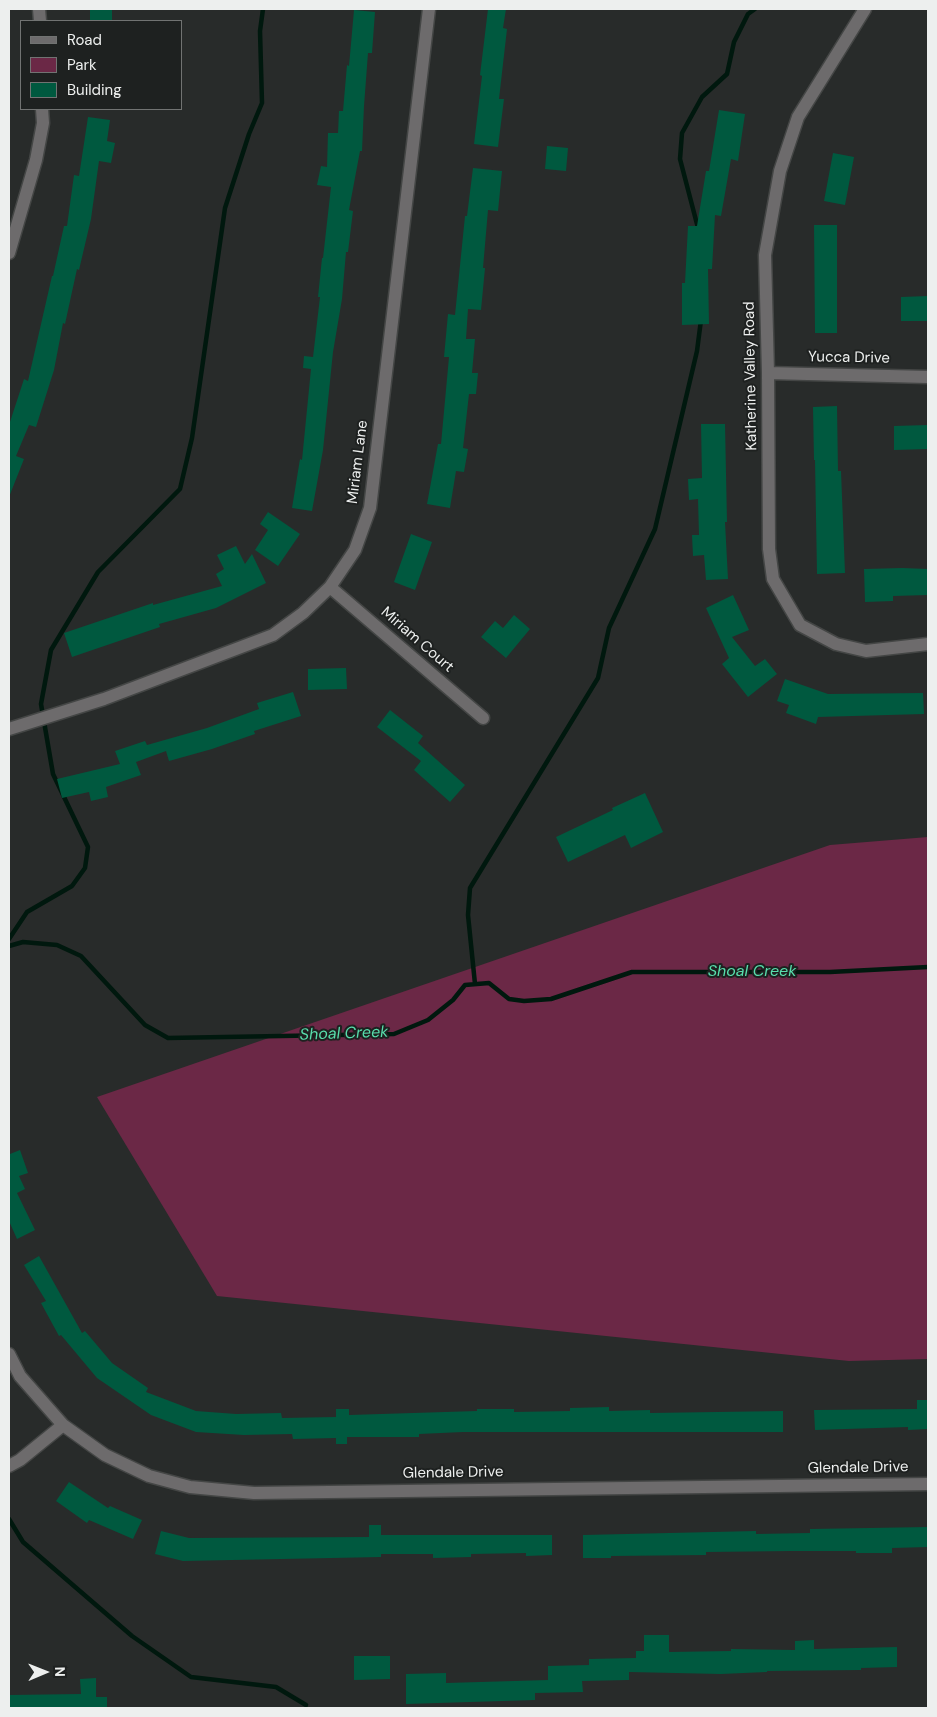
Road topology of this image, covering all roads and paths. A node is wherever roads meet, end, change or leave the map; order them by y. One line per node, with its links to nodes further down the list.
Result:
1 (429, 9): 7 (street, Miriam Lane)
2 (865, 9): 5 (street, Katherine Valley Road)
3 (42, 110): 4 (street)
4 (9, 253)
5 (768, 373): 6 (street, Yucca Drive); 8 (street, Katherine Valley Road)
6 (928, 377)
7 (330, 587): 9 (street, Miriam Court); 10 (street, Miriam Lane)
8 (928, 644)
9 (483, 718)
10 (9, 729)
11 (9, 1354): 12 (street, Glendale Drive)
12 (63, 1425): 13 (street); 14 (street, Glendale Drive)
13 (9, 1466)
14 (928, 1484)

